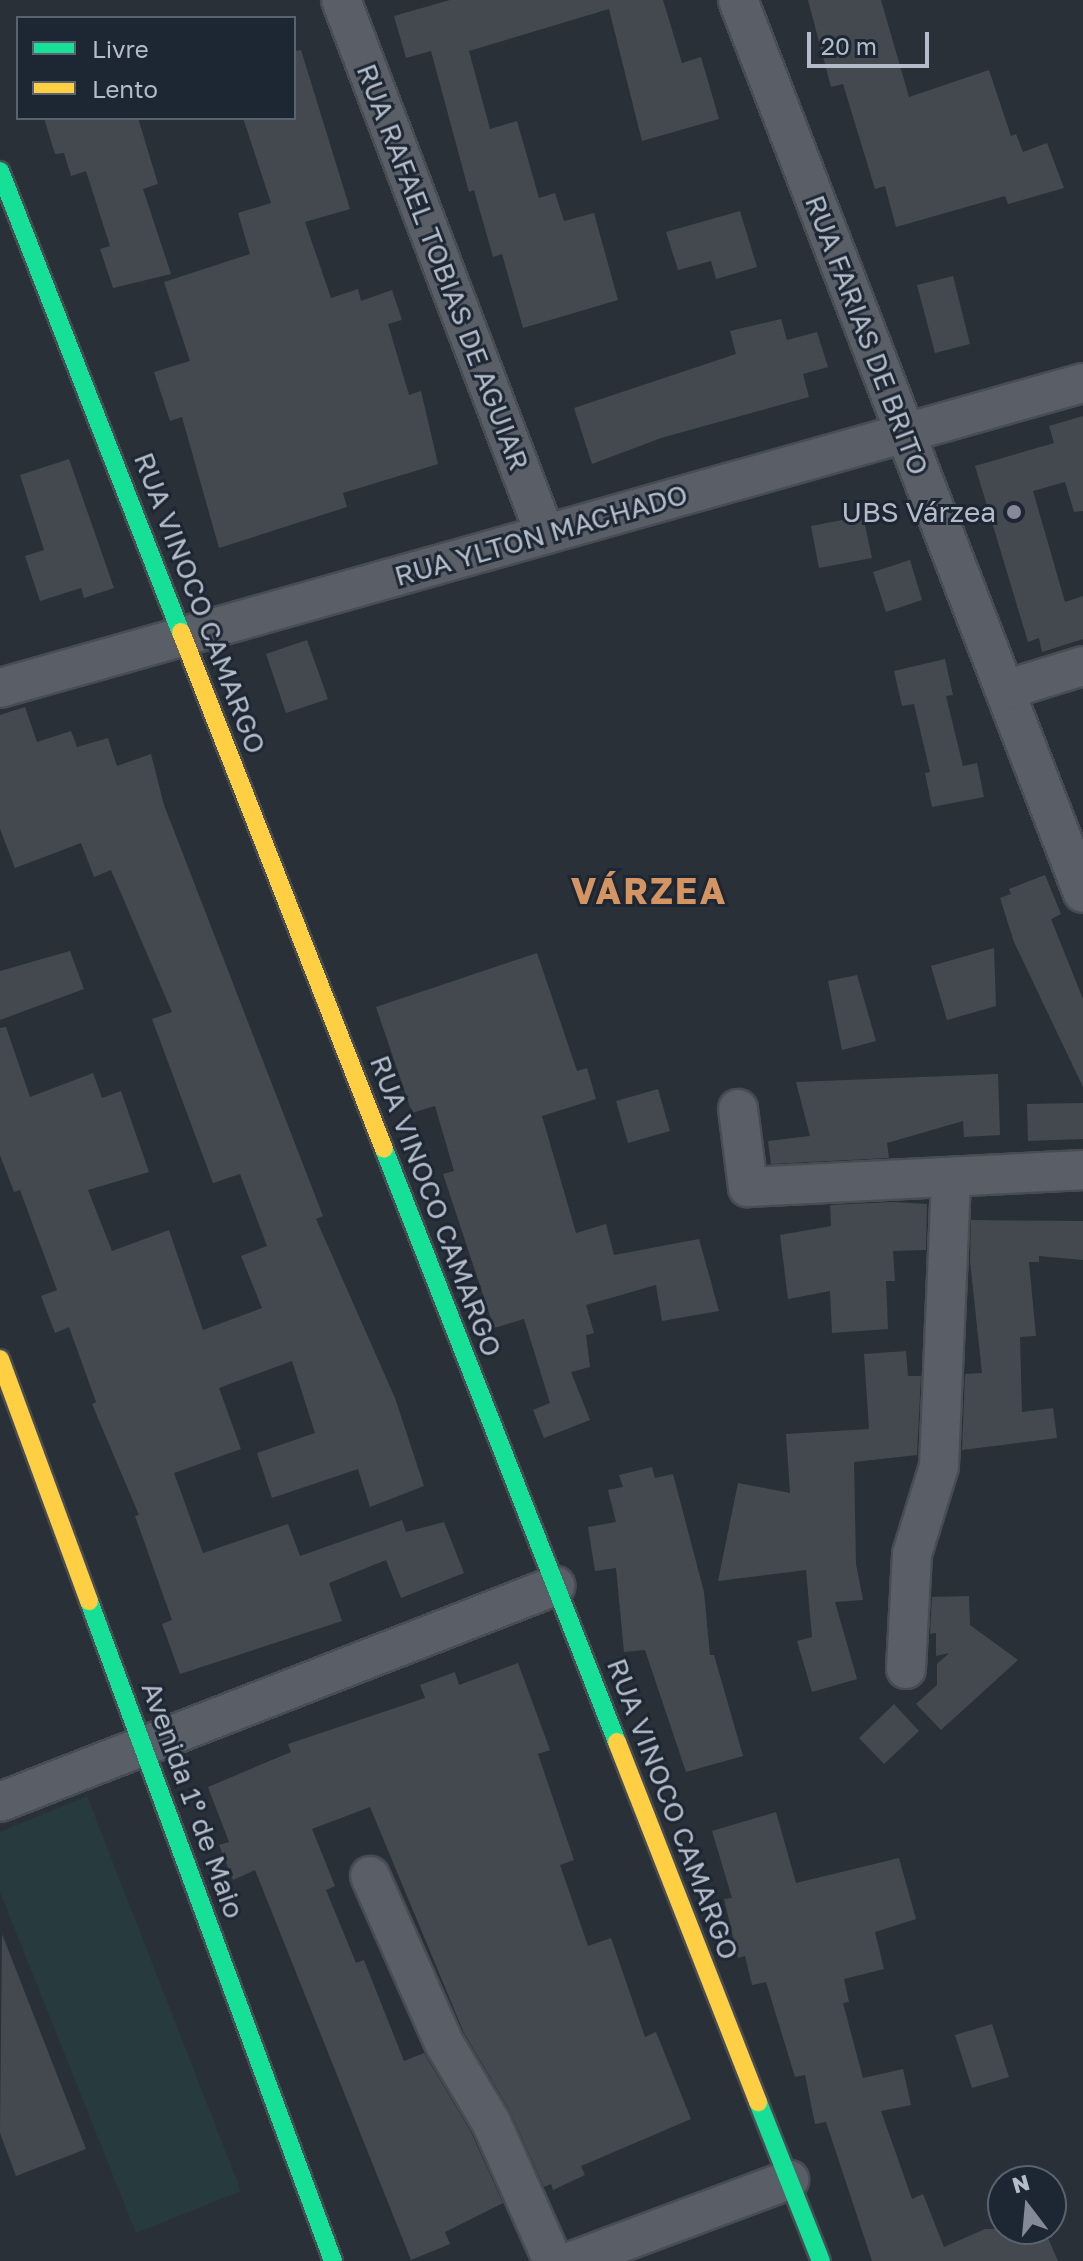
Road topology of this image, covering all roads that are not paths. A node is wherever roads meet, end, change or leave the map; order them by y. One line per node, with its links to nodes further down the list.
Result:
1 (341, 0): 6 (street, RUA RAFAEL TOBIAS DE AGUIAR)
2 (738, 0): 5 (street, RUA FARIAS DE BRITO)
3 (0, 171): 7 (street, RUA VINOCO CAMARGO)
4 (1083, 383): 5 (street, RUA YLTON MACHADO)
5 (905, 433): 6 (street, RUA YLTON MACHADO); 10 (street, RUA FARIAS DE BRITO)
6 (545, 534): 7 (street, RUA YLTON MACHADO)
7 (183, 636): 9 (street, RUA YLTON MACHADO); 16 (street, RUA VINOCO CAMARGO)
8 (1083, 666): 10 (street)
9 (0, 688)
10 (1005, 690): 11 (street, RUA FARIAS DE BRITO)
11 (1083, 893)
12 (738, 1109): 14 (street)
13 (1083, 1170): 14 (street)
14 (951, 1177): 17 (street)
15 (0, 1359): 18 (street, Avenida 1º de Maio)
16 (555, 1586): 18 (street); 21 (street, RUA VINOCO CAMARGO)
17 (906, 1669)
18 (143, 1746): 19 (street); 22 (street, Avenida 1º de Maio)
19 (0, 1802)
20 (370, 1876): 23 (street)
21 (789, 2180): 24 (street); 25 (street, RUA VINOCO CAMARGO)
22 (333, 2261)
23 (553, 2261)
24 (572, 2261)
25 (821, 2261)

